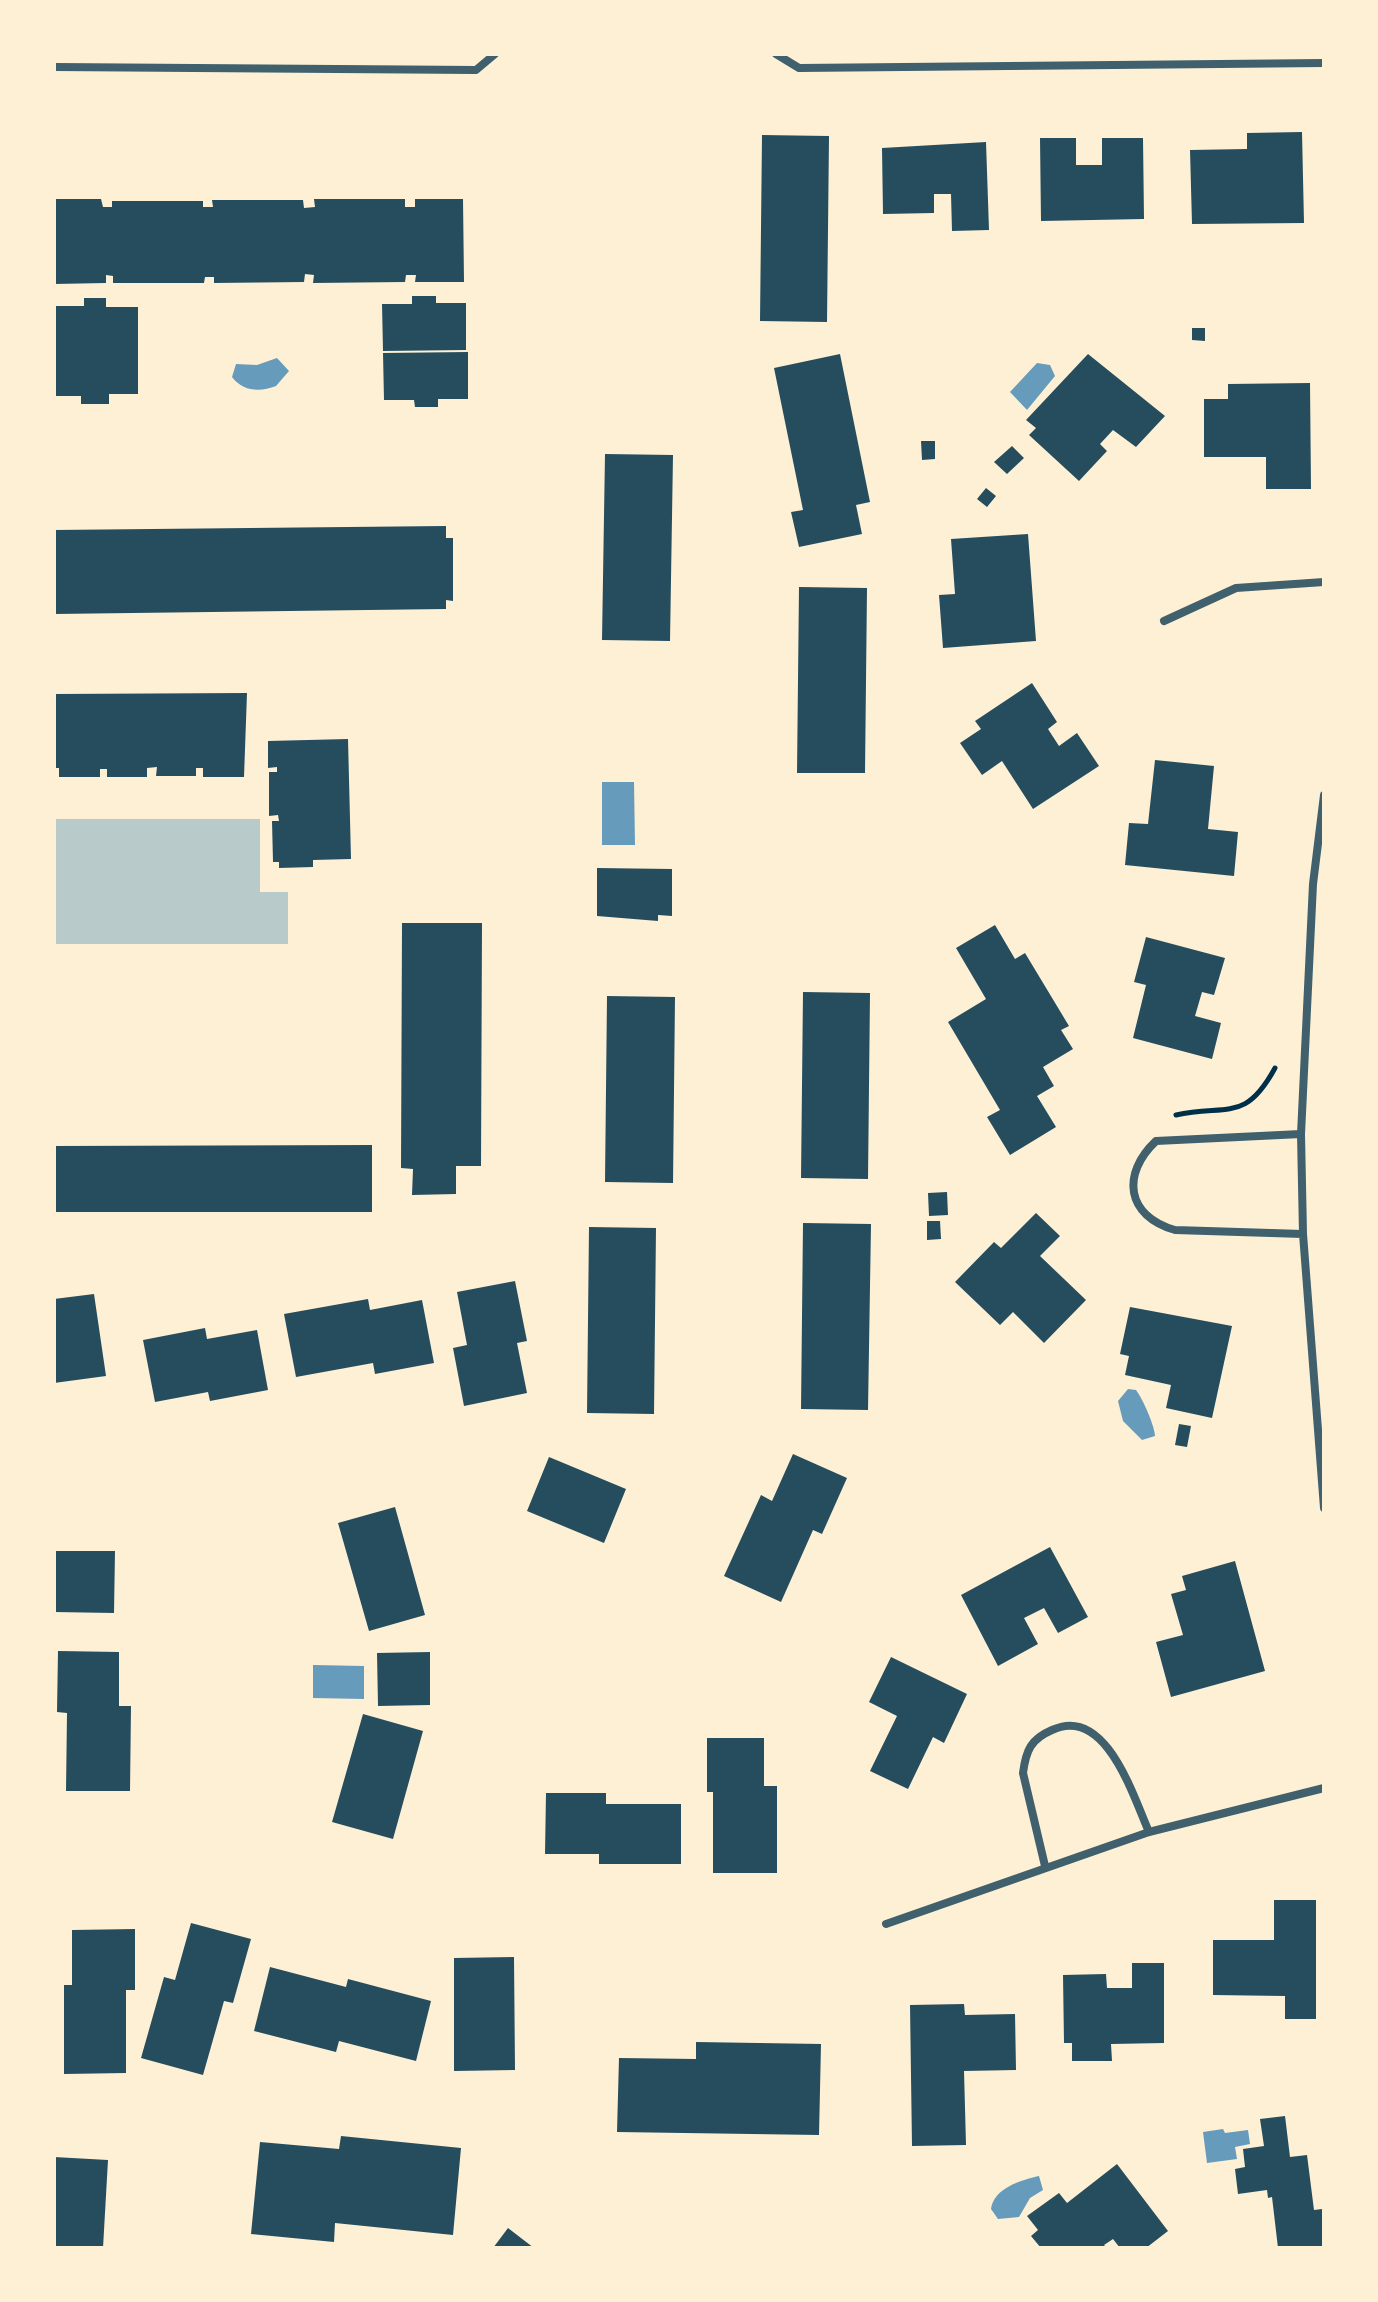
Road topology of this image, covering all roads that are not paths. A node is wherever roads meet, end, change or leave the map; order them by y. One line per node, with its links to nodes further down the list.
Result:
1 (495, 54): 8 (street)
2 (776, 54): 9 (street)
3 (931, 54): 9 (street)
4 (1118, 54): 7 (street)
5 (1249, 58): 6 (street); 7 (street)
6 (1324, 63)
7 (1119, 64): 9 (street)
8 (54, 67)
9 (932, 68)
10 (1324, 582): 11 (street)
11 (1164, 621)
12 (1324, 795): 13 (street)
13 (1301, 1134): 14 (street); 14 (street)
14 (1303, 1234): 15 (street)
15 (1324, 1508)
16 (1324, 1788): 17 (street)
17 (1149, 1832): 18 (street); 18 (street)
18 (1045, 1866): 19 (street)
19 (886, 1924)

